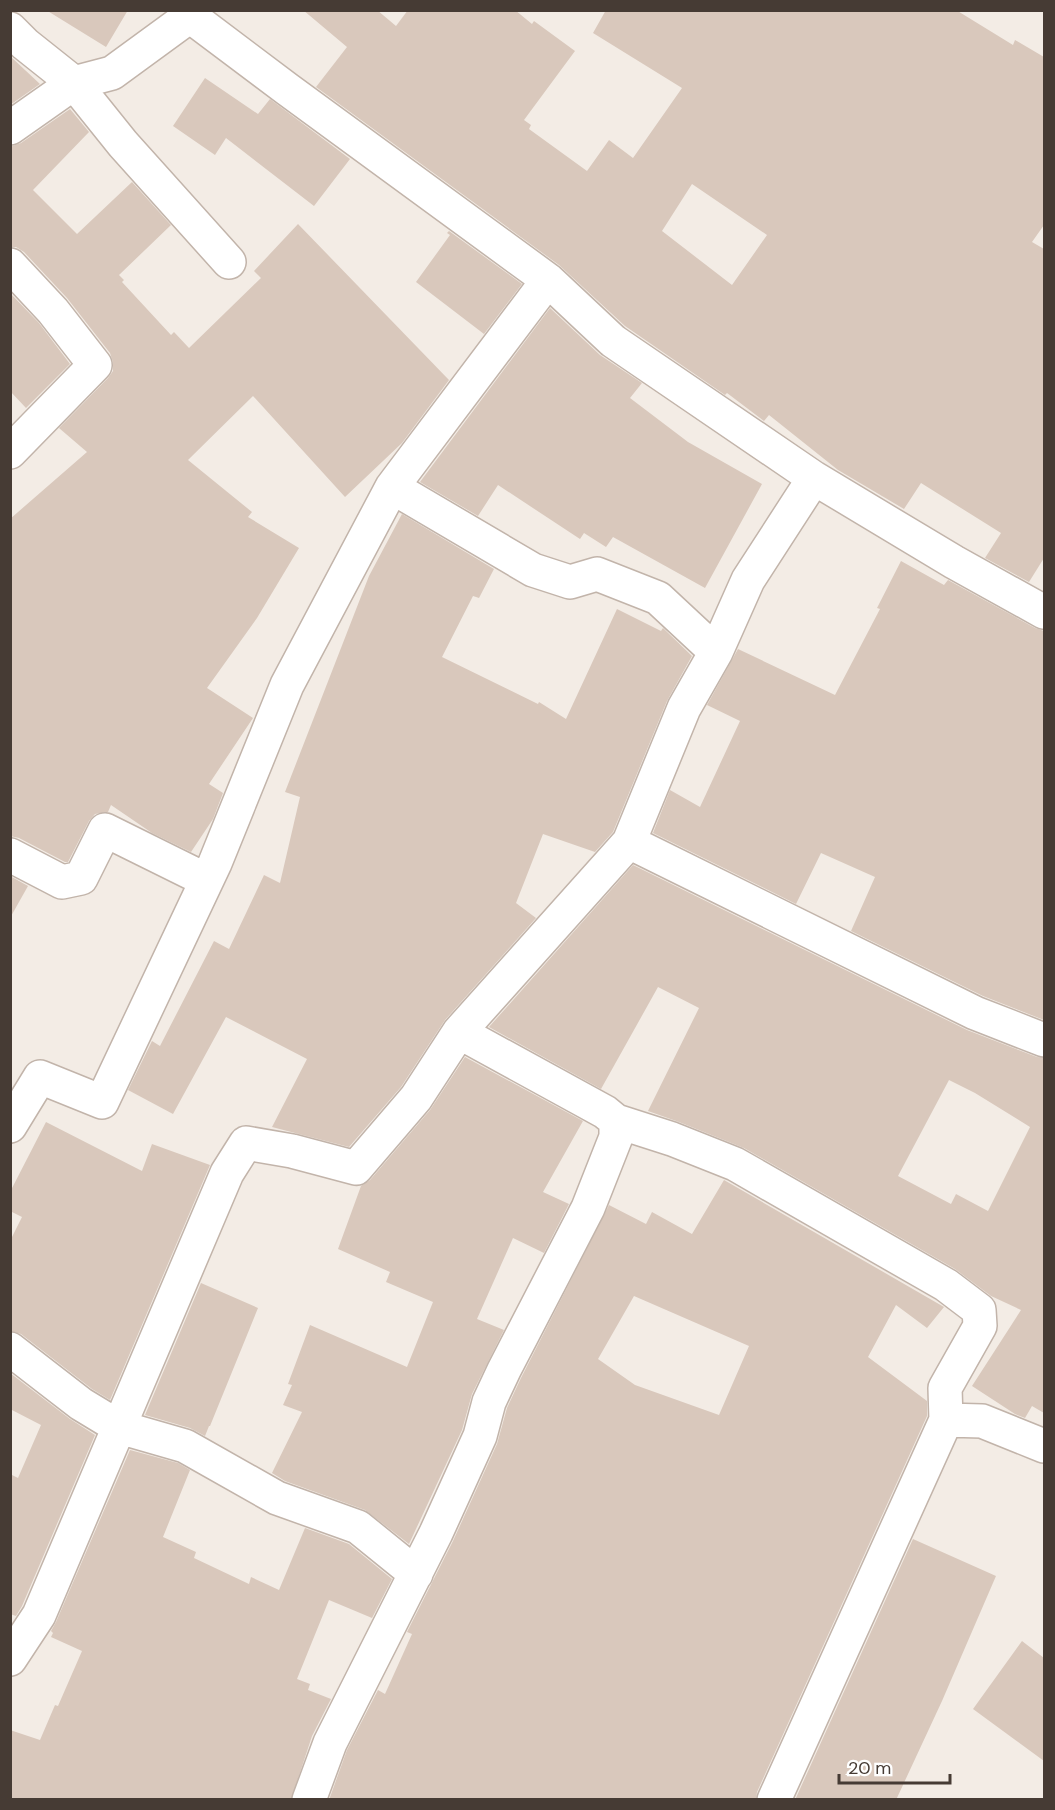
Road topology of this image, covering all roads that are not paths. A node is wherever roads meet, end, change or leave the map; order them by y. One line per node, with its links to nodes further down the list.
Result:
1 (192, 13): 3 (street); 7 (street)
2 (10, 29): 3 (street)
3 (74, 83): 4 (street); 5 (street)
4 (10, 128)
5 (229, 262)
6 (10, 265): 8 (street)
7 (549, 280): 9 (street); 10 (street)
8 (10, 452)
9 (814, 478): 11 (street); 12 (street)
10 (392, 487): 12 (street); 15 (street)
11 (1044, 612)
12 (716, 652): 13 (street)
13 (629, 842): 16 (street); 17 (street)
14 (10, 855): 15 (street)
15 (206, 880): 19 (street)
16 (459, 1032): 18 (street); 22 (street)
17 (1044, 1040)
18 (616, 1121): 21 (street); 24 (street)
19 (10, 1126)
20 (10, 1349): 22 (street)
21 (946, 1420): 23 (street); 27 (street)
22 (119, 1427): 24 (street); 25 (street)
23 (1044, 1446)
24 (416, 1574): 26 (street)
25 (10, 1659)
26 (309, 1800)
27 (774, 1800)

